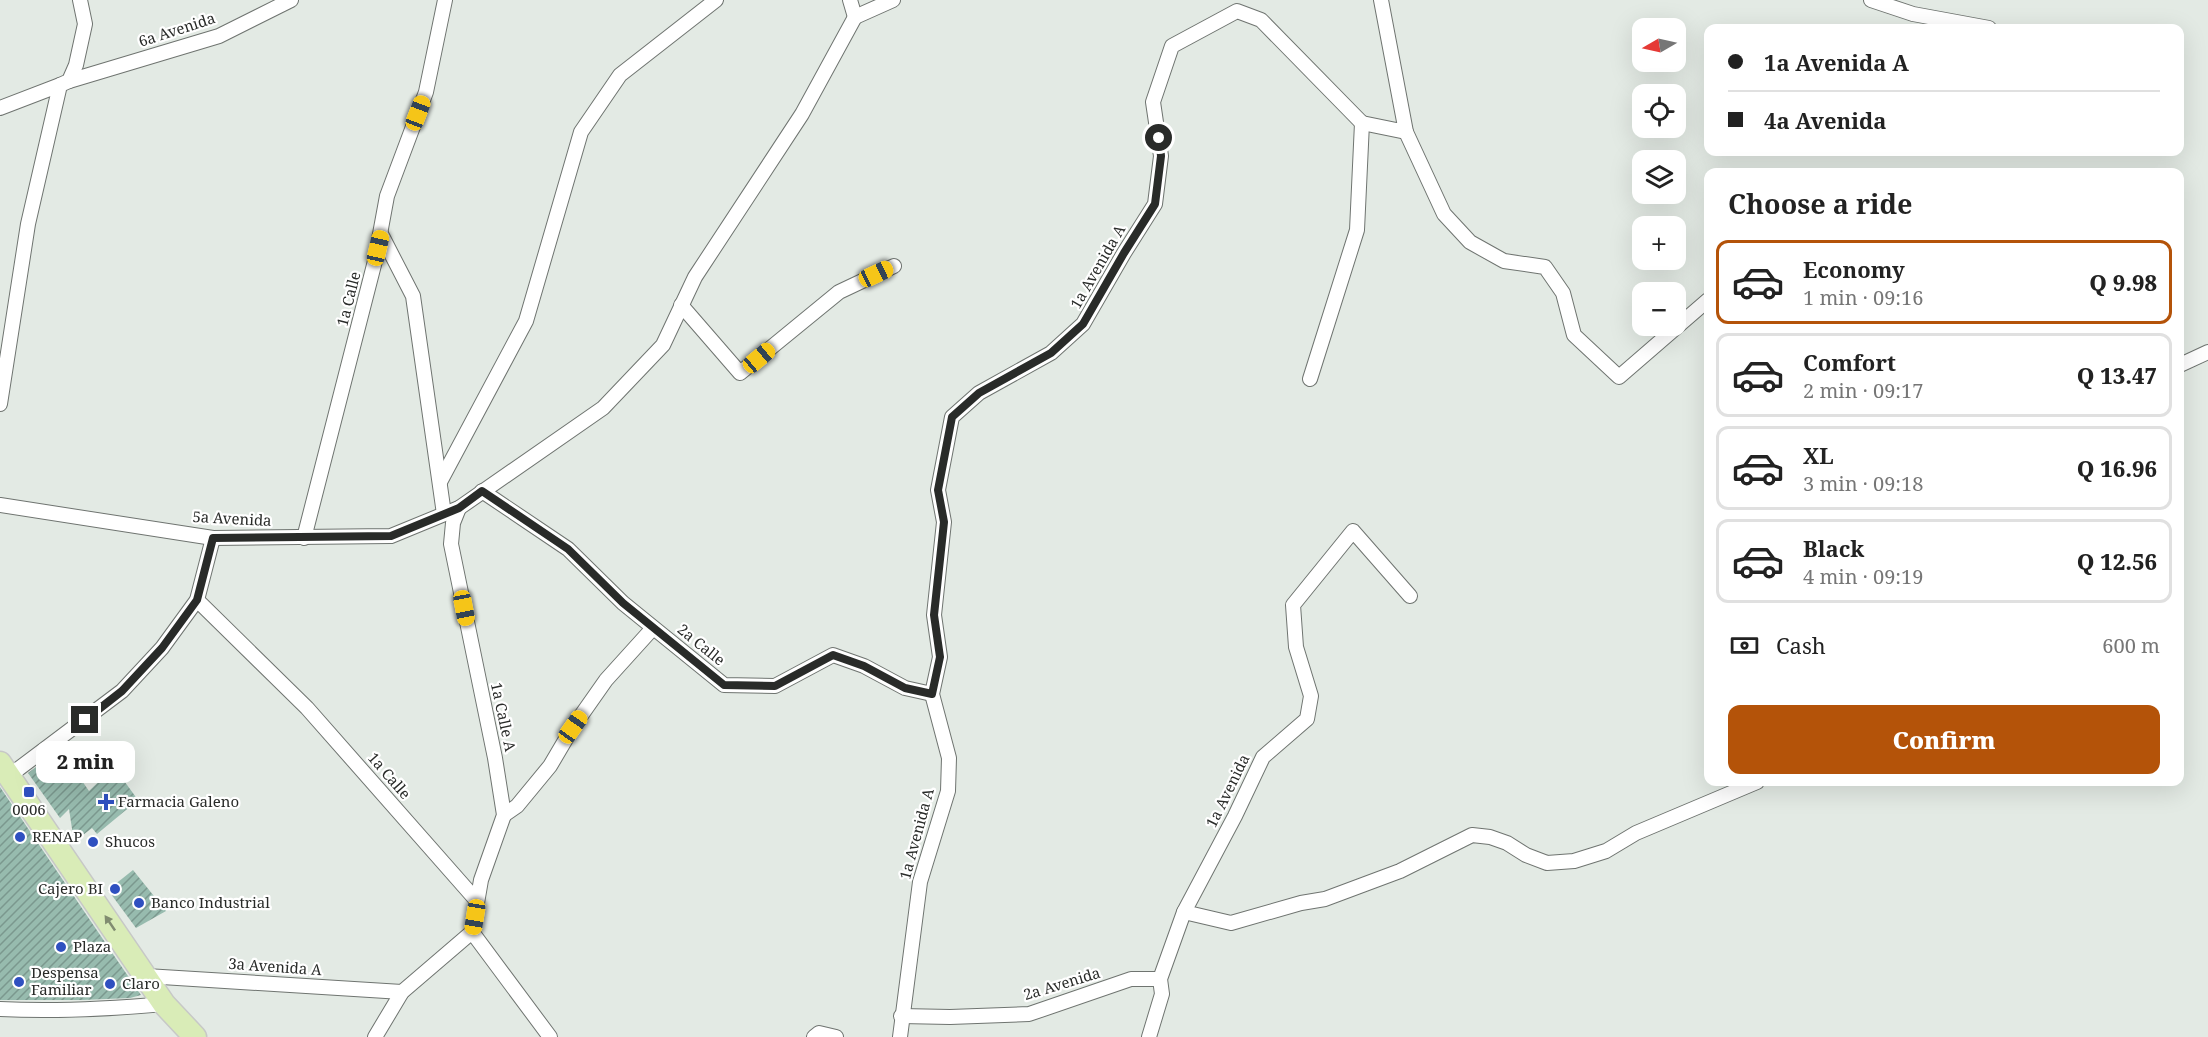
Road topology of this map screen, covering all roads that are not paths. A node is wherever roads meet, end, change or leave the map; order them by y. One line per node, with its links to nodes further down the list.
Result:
1 (80, 0): 11 (street)
2 (291, 0): 11 (street, 6a Avenida)
3 (445, 0): 15 (street, 1a Calle)
4 (716, 0): 23 (street)
5 (850, 0): 9 (street)
6 (893, 0): 9 (street)
7 (1381, 0): 14 (street)
8 (1871, 0): 10 (street)
9 (855, 17): 18 (street, 5a Avenida)
10 (1967, 24)
11 (65, 83): 12 (street, 6a Avenida); 22 (street)
12 (0, 108)
13 (1362, 123): 14 (street); 21 (street); 33 (street, 1a Avenida A)
14 (1406, 132): 17 (street)
15 (381, 234): 23 (street); 29 (street, 1a Calle)
16 (894, 266): 18 (street)
17 (1704, 303)
18 (681, 305): 24 (street, 5a Avenida)
19 (2208, 352): 20 (street)
20 (2184, 363)
21 (1310, 379)
22 (0, 404)
23 (440, 482): 27 (street)
24 (482, 491): 26 (street, 5a Avenida); 32 (street, 2a Calle)
25 (0, 505): 28 (street, 5a Avenida)
26 (459, 508): 27 (street, 5a Avenida); 36 (street, 1a Calle A)
27 (444, 514): 29 (street, 5a Avenida)
28 (213, 538): 29 (street, 5a Avenida); 31 (street)
29 (304, 538)
30 (1410, 596): 38 (street, 1a Avenida)
31 (197, 600): 34 (street); 37 (street, 1a Calle)
32 (653, 628): 33 (street, 2a Calle); 36 (street)
33 (932, 694): 45 (street, 1a Avenida A)
34 (3, 774): 40 (main road, one-way to 34)
35 (1748, 786): 38 (street)
36 (504, 815): 37 (street, 1a Calle A)
37 (477, 901): 39 (street, 1a Calle A)
38 (1184, 912): 41 (street, 1a Avenida)
39 (472, 932): 42 (street); 48 (street)
40 (146, 976): 42 (street, 3a Avenida A); 43 (main road)
41 (1160, 979): 45 (street, 2a Avenida); 52 (street, 1a Avenida)
42 (402, 992): 47 (street)
43 (164, 1004): 44 (street); 46 (main road)
44 (0, 1009)
45 (902, 1016): 51 (street, 1a Avenida A)
46 (195, 1037)
47 (375, 1037)
48 (550, 1037)
49 (814, 1037): 50 (street)
50 (836, 1037)
51 (900, 1037)
52 (1149, 1037)

